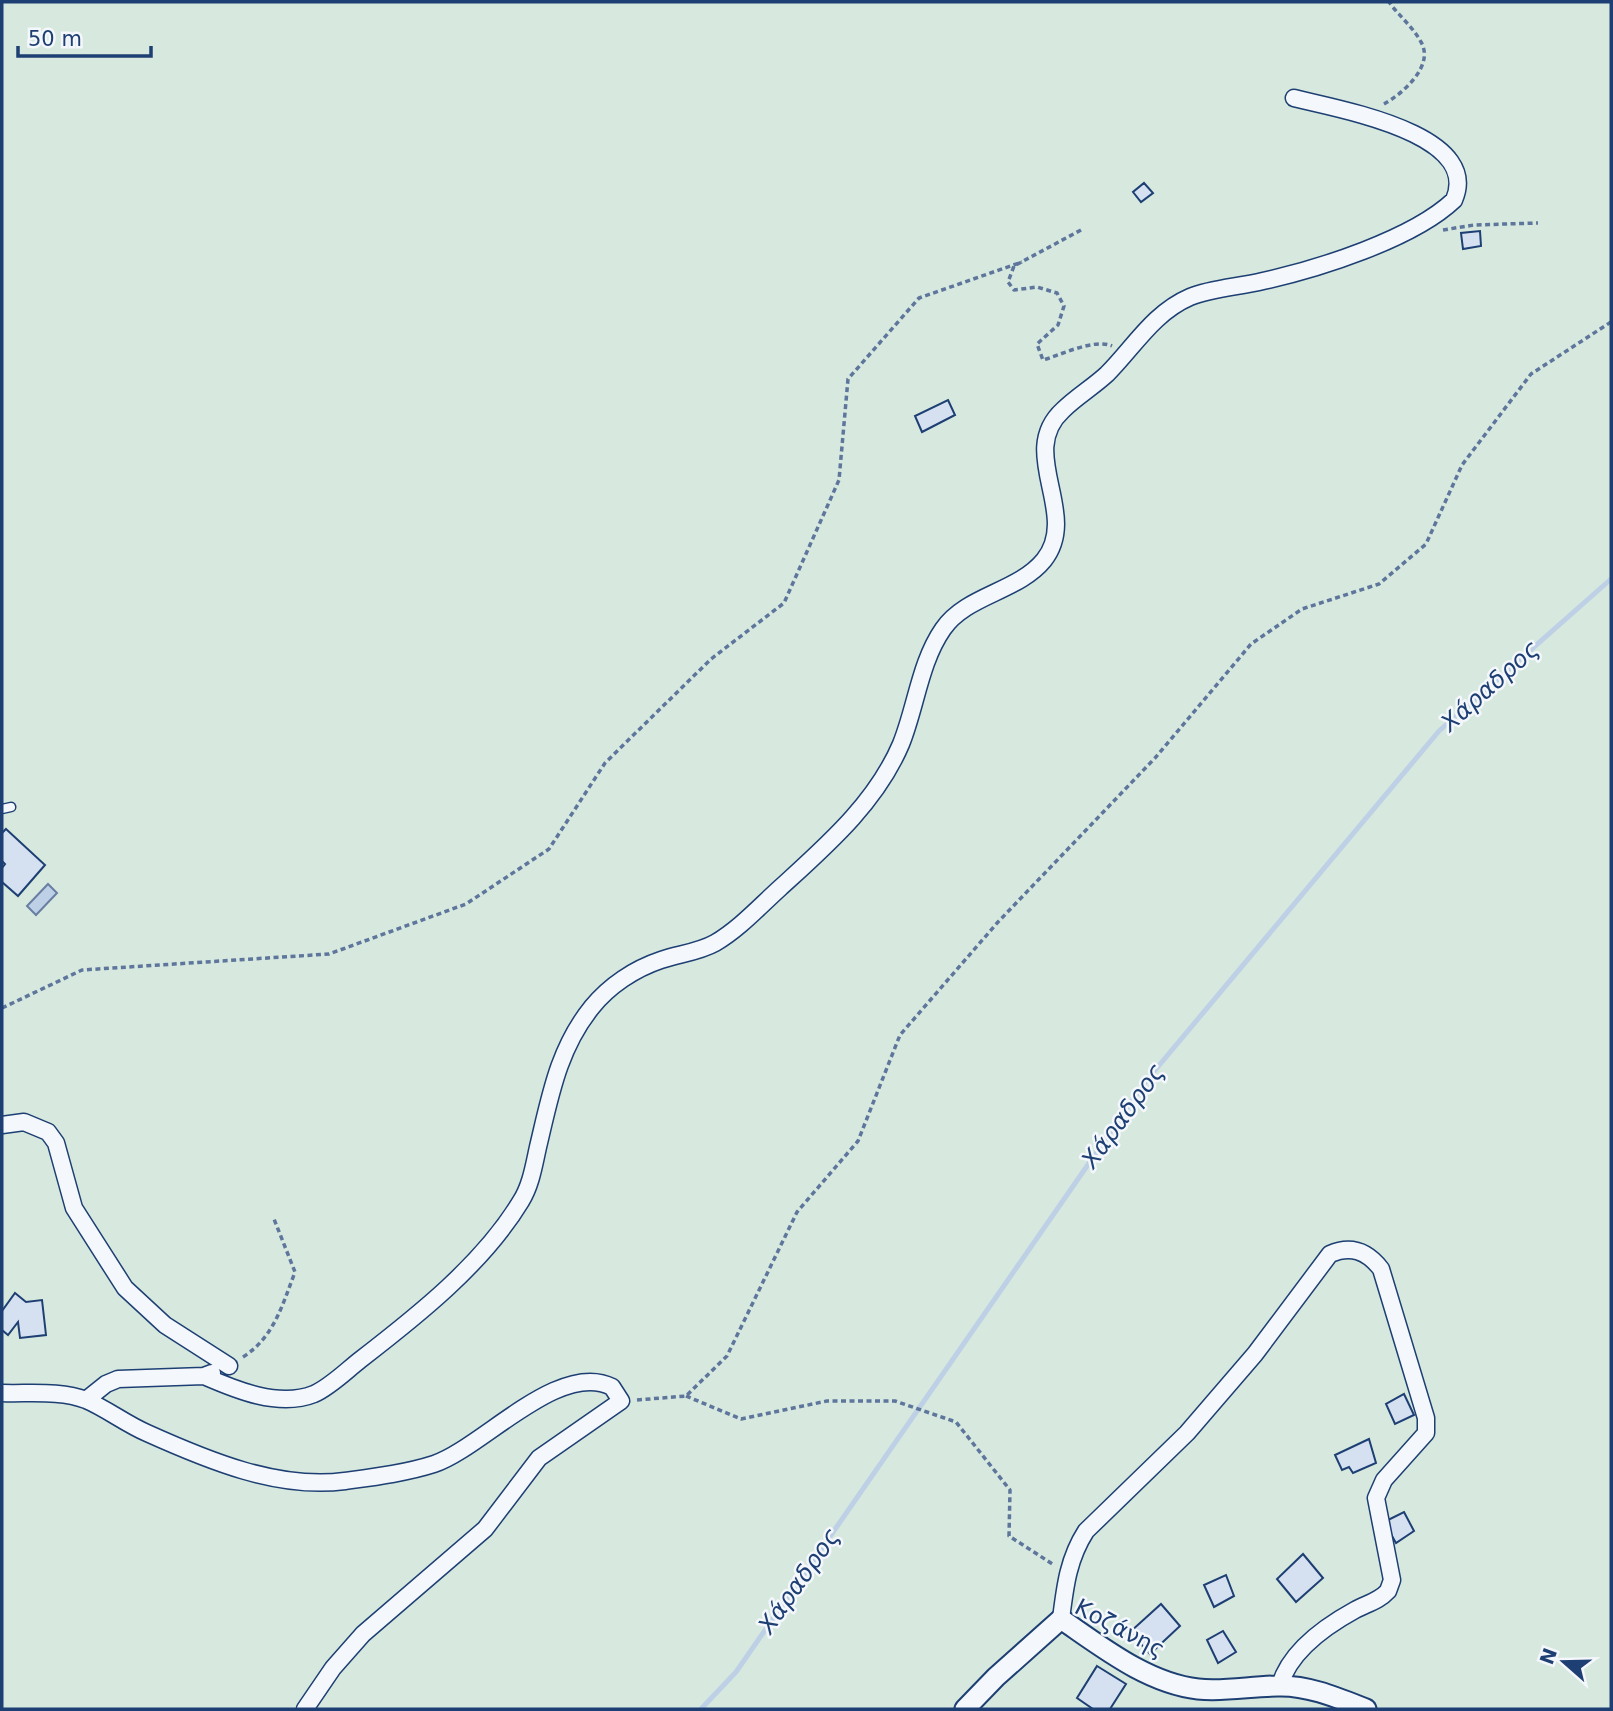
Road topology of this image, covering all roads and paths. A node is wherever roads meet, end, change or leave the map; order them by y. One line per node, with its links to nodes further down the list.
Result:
1 (1389, 2): 3 (path)
2 (1294, 98): 3 (street)
3 (1365, 116): 9 (street)
4 (1538, 223): 6 (path)
5 (1081, 230): 7 (path)
6 (1433, 231)
7 (1022, 262): 9 (path); 10 (path)
8 (1611, 322): 16 (path)
9 (1124, 353): 14 (street)
10 (2, 1008)
11 (2, 1125): 13 (street)
12 (274, 1219): 13 (path)
13 (229, 1366): 14 (street)
14 (204, 1376): 17 (street)
15 (2, 1393): 17 (street)
16 (686, 1396): 18 (path); 19 (path)
17 (86, 1400): 18 (street)
18 (621, 1401): 22 (street)
19 (1067, 1571): 20 (street); 21 (street)
20 (1061, 1619): 21 (street, Κοζάνης); 23 (street, Κοζάνης)
21 (1280, 1685): 24 (street, Κοζάνης)
22 (306, 1709)
23 (965, 1709)
24 (1366, 1709)

